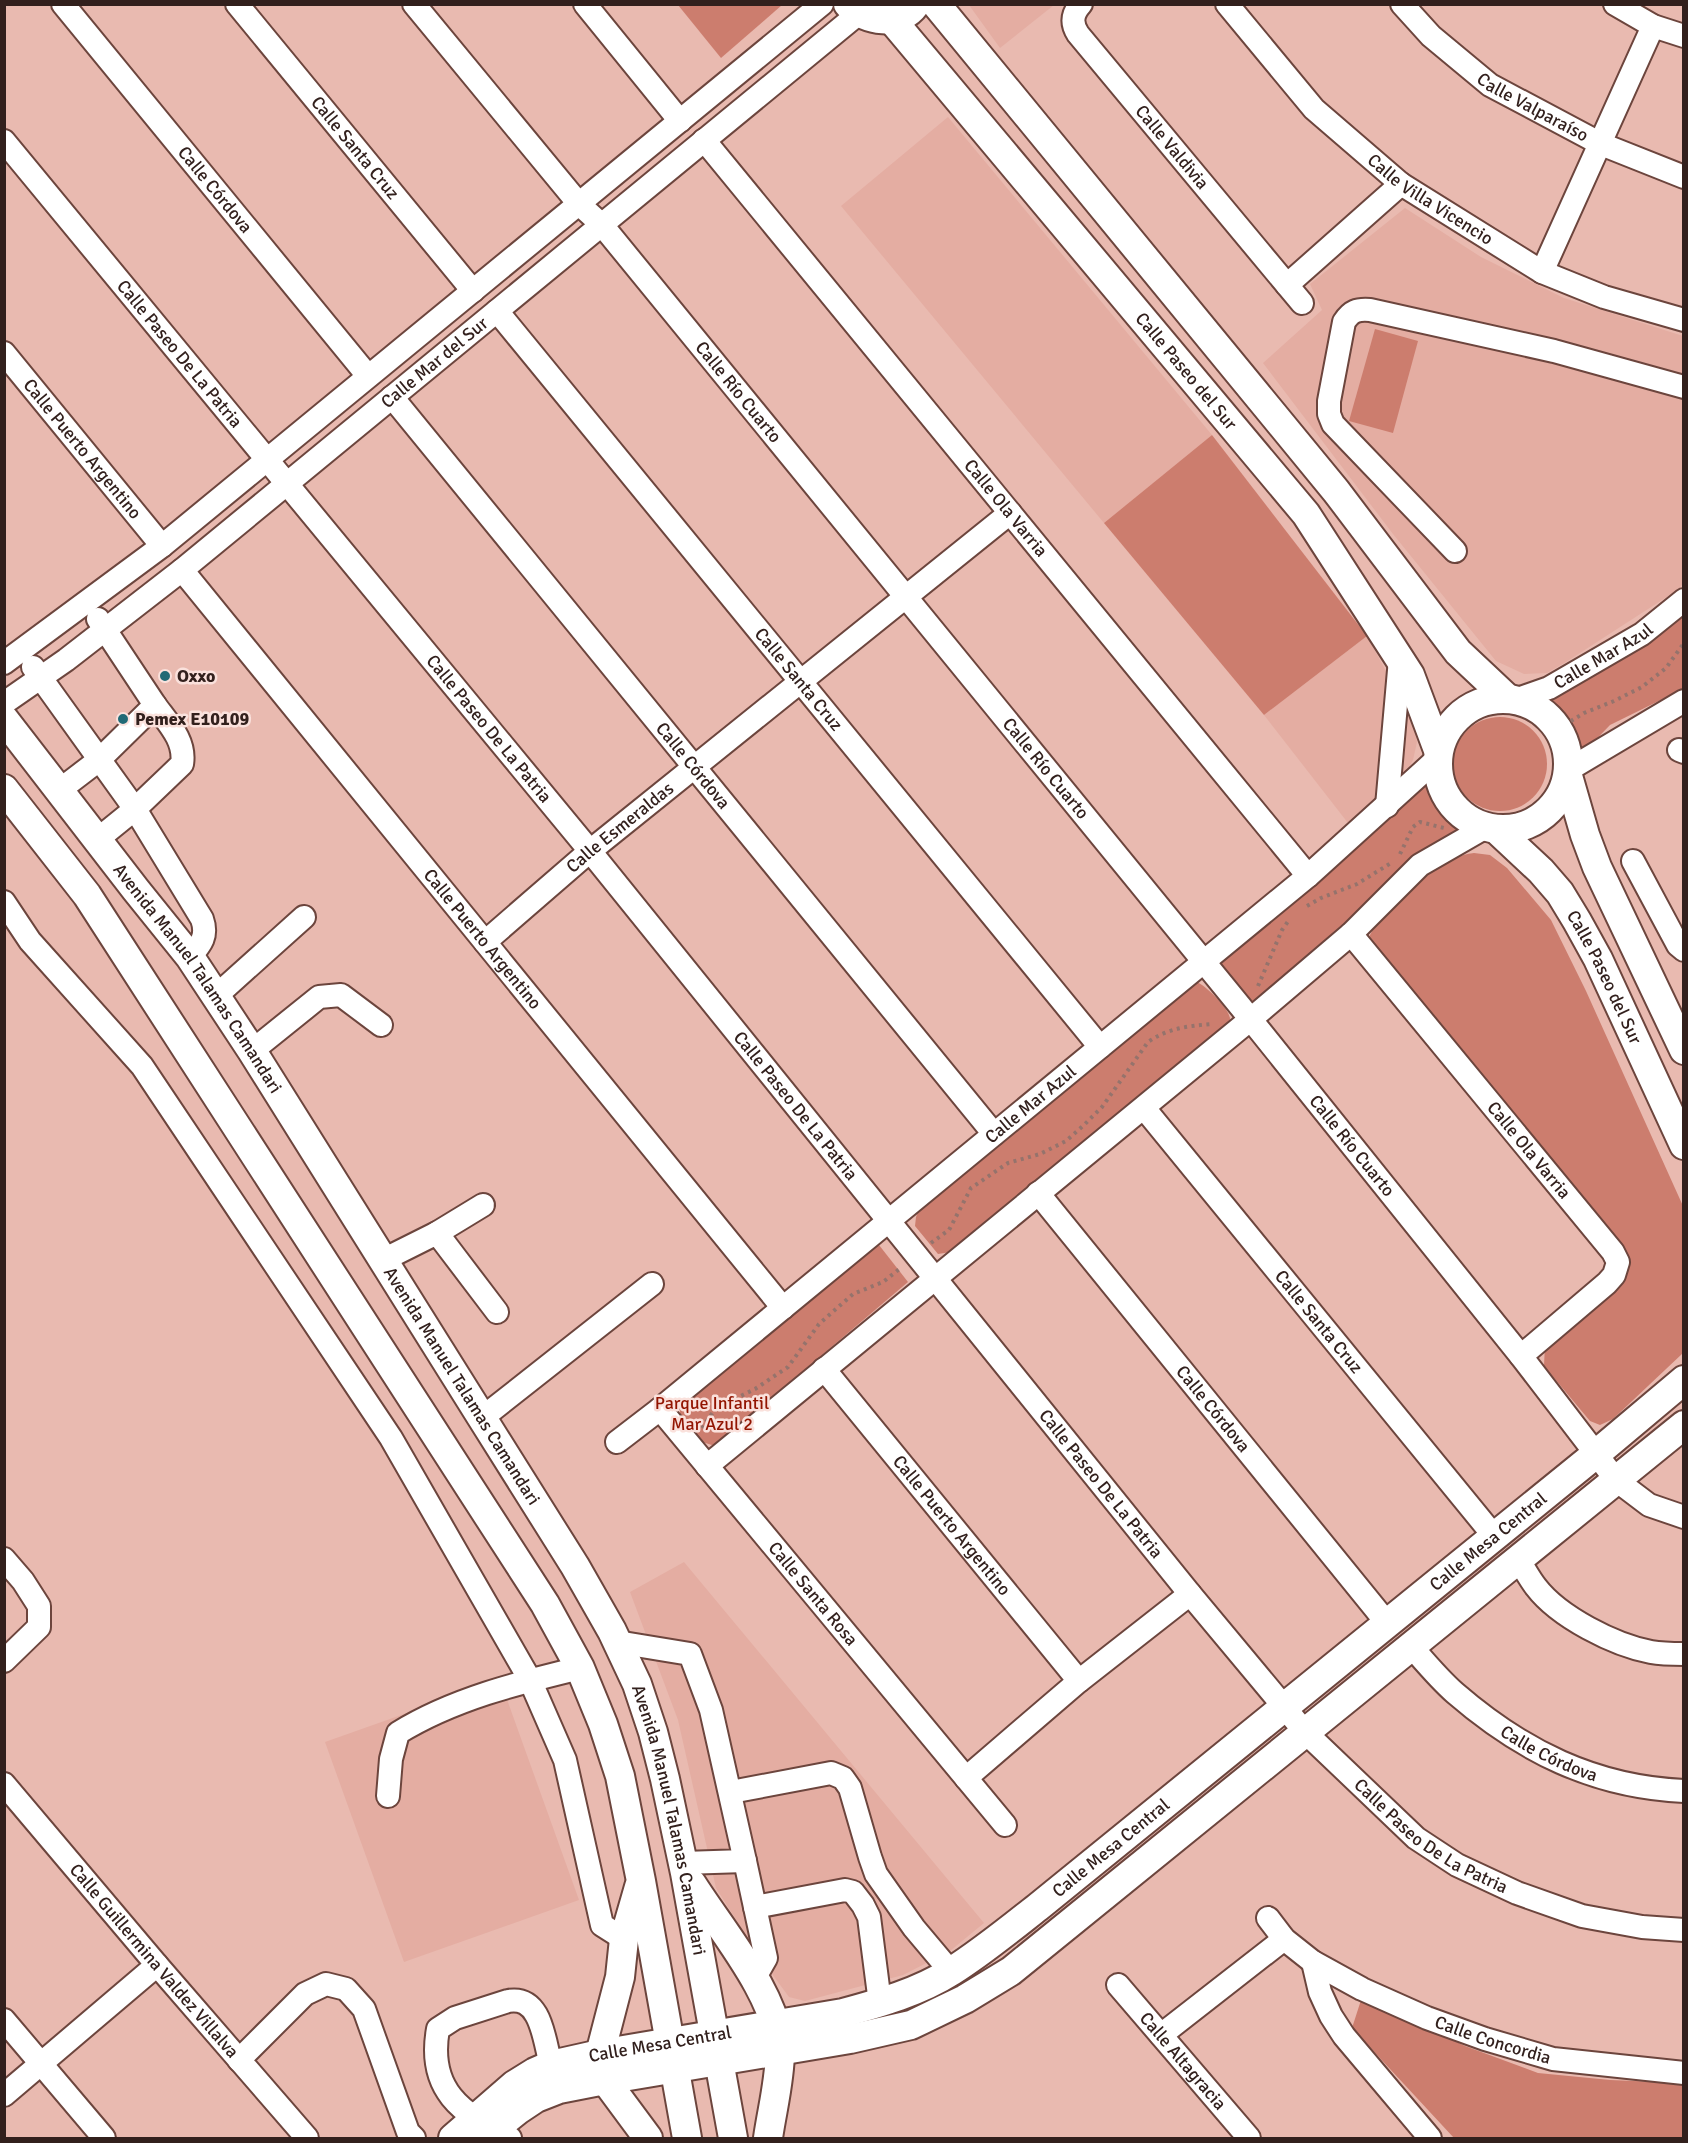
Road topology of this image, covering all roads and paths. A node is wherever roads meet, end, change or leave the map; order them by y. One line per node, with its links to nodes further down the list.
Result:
1 (63, 4): 31 (street, Calle Córdova)
2 (237, 4): 26 (street, Calle Santa Cruz)
3 (414, 4): 22 (street, Calle Río Cuarto)
4 (585, 4): 16 (street)
5 (822, 4): 16 (street, Calle Mar del Sur)
6 (916, 4): 13 (main road)
7 (1081, 4): 25 (street, Calle Valdivia)
8 (1227, 4): 21 (street, Calle Villa Vicencio)
9 (1401, 4): 19 (street, Calle Valparaíso)
10 (1615, 4): 14 (street)
11 (946, 8): 49 (main road)
12 (853, 9): 13 (main road); 17 (street, Calle Mar del Sur)
13 (892, 20): 46 (main road, Calle Paseo del Sur)
14 (1653, 26): 15 (street); 19 (street)
15 (1683, 36)
16 (680, 121): 22 (street, Calle Mar del Sur)
17 (704, 140): 23 (street, Calle Mar del Sur); 36 (street, Calle Ola Varria)
18 (4, 141): 34 (street, Calle Paseo De La Patria)
19 (1601, 144): 20 (street, Calle Valparaíso); 24 (street)
20 (1683, 177)
21 (1401, 184): 24 (street, Calle Villa Vicencio); 25 (street)
22 (579, 204): 23 (street, Calle Río Cuarto); 26 (street, Calle Mar del Sur)
23 (602, 225): 28 (street, Calle Mar del Sur); 40 (street, Calle Río Cuarto)
24 (1542, 272): 29 (street, Calle Villa Vicencio)
25 (1287, 285): 27 (street, Calle Valdivia)
26 (473, 291): 31 (street, Calle Mar del Sur)
27 (1302, 303)
28 (497, 311): 33 (street, Calle Mar del Sur); 48 (street, Calle Santa Cruz)
29 (1683, 320)
30 (4, 353): 37 (street, Calle Puerto Argentino)
31 (368, 376): 34 (street, Calle Mar del Sur)
32 (1683, 387): 38 (street)
33 (392, 397): 35 (street, Calle Mar del Sur); 57 (street, Calle Córdova)
34 (267, 459): 35 (street, Calle Paseo De La Patria); 37 (street, Calle Mar del Sur)
35 (287, 483): 39 (street, Calle Mar del Sur); 65 (street, Calle Paseo De La Patria)
36 (1010, 513): 40 (street, Calle Esmeraldas); 67 (street, Calle Ola Varria)
37 (162, 546): 42 (street, Calle Mar del Sur)
38 (1455, 551)
39 (182, 570): 43 (street, Calle Mar del Sur); 73 (street, Calle Puerto Argentino)
40 (906, 597): 48 (street, Calle Esmeraldas); 76 (street, Calle Río Cuarto)
41 (1683, 600): 49 (street, Calle Mar Azul)
42 (87, 602): 43 (street); 45 (street, Calle Mar del Sur)
43 (105, 630): 47 (street, Calle Mar del Sur); 52 (street)
44 (1683, 643): 54 (path)
45 (14, 657): 47 (street)
46 (1400, 658): 55 (main road, Calle Paseo del Sur); 61 (street)
47 (40, 677): 51 (street, Calle Mar del Sur); 56 (street)
48 (801, 682): 57 (street, Calle Esmeraldas); 80 (street, Calle Santa Cruz)
49 (1511, 700): 54 (main road); 55 (main road)
50 (1683, 701): 58 (street)
51 (4, 703)
52 (155, 705): 56 (street); 62 (street)
53 (4, 718): 60 (main road, Avenida Manuel Talamas Camandari)
54 (1557, 729): 58 (main road)
55 (1437, 754): 61 (street, Calle Mar Azul); 63 (main road)
56 (99, 760): 60 (street); 62 (street)
57 (694, 767): 65 (street, Calle Esmeraldas); 84 (street, Calle Córdova)
58 (1568, 773): 63 (main road); 81 (main road)
59 (4, 789): 117 (main road, Avenida Manuel Talamas Camandari)
60 (61, 789): 64 (main road, Avenida Manuel Talamas Camandari)
61 (1387, 806): 67 (street, Calle Mar Azul)
62 (135, 809): 64 (street); 75 (street)
63 (1485, 831): 69 (path); 72 (street); 85 (main road, Calle Paseo del Sur)
64 (98, 839): 75 (main road, Avenida Manuel Talamas Camandari)
65 (590, 851): 73 (street, Calle Esmeraldas); 88 (street, Calle Paseo De La Patria)
66 (1633, 861): 74 (street)
67 (1308, 876): 76 (street, Calle Mar Azul)
68 (4, 902): 118 (street)
69 (1303, 908)
70 (1294, 913): 78 (path)
71 (304, 917): 77 (street)
72 (1351, 934): 78 (street); 96 (street, Calle Ola Varria)
73 (485, 942): 94 (street, Calle Puerto Argentino)
74 (1683, 950)
75 (190, 957): 77 (main road, Avenida Manuel Talamas Camandari)
76 (1204, 961): 78 (street, Calle Río Cuarto); 80 (street, Calle Mar Azul)
77 (216, 996): 82 (main road, Avenida Manuel Talamas Camandari)
78 (1246, 1012): 83 (street); 90 (path); 96 (street, Calle Río Cuarto)
79 (381, 1025): 82 (street)
80 (1100, 1047): 84 (street, Calle Mar Azul)
81 (1683, 1047)
82 (252, 1051): 91 (main road, Avenida Manuel Talamas Camandari)
83 (1143, 1108): 86 (street); 108 (street, Calle Santa Cruz)
84 (994, 1134): 88 (street, Calle Mar Azul)
85 (1683, 1145)
86 (1038, 1193): 92 (street); 112 (street, Calle Córdova)
87 (483, 1205): 89 (street)
88 (889, 1221): 90 (street, Calle Paseo De La Patria); 94 (street, Calle Mar Azul)
89 (437, 1233): 91 (street); 95 (street)
90 (916, 1255): 92 (street, Calle Paseo De La Patria); 102 (path)
91 (383, 1260): 100 (main road, Avenida Manuel Talamas Camandari)
92 (935, 1278): 97 (street); 111 (street, Calle Paseo De La Patria)
93 (652, 1284): 100 (street)
94 (783, 1308): 99 (street, Calle Mar Azul)
95 (496, 1312)
96 (1521, 1356): 104 (street, Calle Río Cuarto)
97 (824, 1369): 105 (street); 119 (street, Calle Puerto Argentino)
98 (1683, 1380): 104 (main road, Calle Mesa Central)
99 (660, 1409): 102 (street, Calle Santa Rosa); 103 (street, Calle Mar Azul)
100 (482, 1418): 113 (main road, Avenida Manuel Talamas Camandari)
101 (1683, 1425): 106 (main road, Calle Mesa Central)
102 (686, 1440): 105 (street, Calle Santa Rosa)
103 (617, 1442)
104 (1596, 1454): 106 (street, Calle Río Cuarto); 108 (main road, Calle Mesa Central)
105 (707, 1466): 122 (street, Calle Santa Rosa)
106 (1616, 1480): 107 (street, Calle Río Cuarto); 110 (main road, Calle Mesa Central)
107 (1683, 1517)
108 (1494, 1536): 112 (main road, Calle Mesa Central)
109 (4, 1559): 116 (street)
110 (1518, 1559): 114 (main road, Calle Mesa Central); 115 (street)
111 (1190, 1594): 119 (street); 120 (street, Calle Paseo De La Patria)
112 (1387, 1623): 120 (main road, Calle Mesa Central)
113 (617, 1642): 125 (street); 129 (main road, Avenida Manuel Talamas Camandari)
114 (1410, 1647): 121 (main road, Calle Mesa Central); 124 (street, Calle Córdova)
115 (1683, 1654)
116 (4, 1661)
117 (580, 1668): 118 (street); 130 (main road, Avenida Manuel Talamas Camandari)
118 (530, 1680): 126 (street); 134 (street)
119 (1079, 1681): 122 (street)
120 (1284, 1707): 121 (street, Calle Paseo De La Patria); 138 (main road, Calle Mesa Central)
121 (1305, 1732): 133 (street, Calle Paseo De La Patria); 141 (main road, Calle Mesa Central)
122 (966, 1778): 127 (street, Calle Santa Rosa)
123 (4, 1784): 137 (street, Calle Guillermina Valdez Villalva)
124 (1683, 1791)
125 (731, 1792): 128 (street); 138 (street)
126 (388, 1796)
127 (1005, 1825)
128 (745, 1861): 129 (street); 131 (street)
129 (684, 1868): 139 (main road); 146 (main road, Avenida Manuel Talamas Camandari)
130 (641, 1881): 134 (main road); 147 (main road, Avenida Manuel Talamas Camandari)
131 (754, 1907): 139 (street); 142 (street)
132 (1268, 1918): 135 (street, Calle Concordia)
133 (1683, 1930)
134 (624, 1939): 151 (main road)
135 (1284, 1939): 136 (street, Calle Concordia); 144 (street)
136 (1312, 1962): 152 (street, Calle Concordia); 164 (street)
137 (157, 1965): 148 (street, Calle Guillermina Valdez Villalva); 149 (street)
138 (951, 1972): 141 (main road); 142 (main road, Calle Mesa Central)
139 (754, 1979): 145 (main road)
140 (1118, 1985): 144 (street, Calle Altagracia)
141 (966, 1999): 145 (main road, Calle Mesa Central)
142 (880, 2003): 145 (main road, Calle Mesa Central)
143 (4, 2020): 149 (street)
144 (1161, 2035): 163 (street, Calle Altagracia)
145 (778, 2038): 146 (main road, Calle Mesa Central); 162 (main road)
146 (717, 2048): 147 (main road, Calle Mesa Central); 161 (main road, Avenida Manuel Talamas Camandari)
147 (672, 2055): 151 (main road, Calle Mesa Central); 160 (main road, Avenida Manuel Talamas Camandari)
148 (239, 2060): 156 (street, Calle Guillermina Valdez Villalva); 157 (street)
149 (41, 2064): 153 (street); 155 (street)
150 (551, 2065): 151 (main road, Calle Mesa Central); 154 (main road, Calle Mesa Central); 154 (street)
151 (603, 2067): 154 (main road, Calle Mesa Central); 159 (main road)
152 (1683, 2073)
153 (4, 2095)
154 (490, 2131): 158 (main road, Calle Mesa Central)
155 (104, 2139)
156 (307, 2139)
157 (414, 2139)
158 (453, 2139)
159 (648, 2139)
160 (687, 2139)
161 (733, 2139)
162 (768, 2139)
163 (1249, 2139)
164 (1430, 2139)

